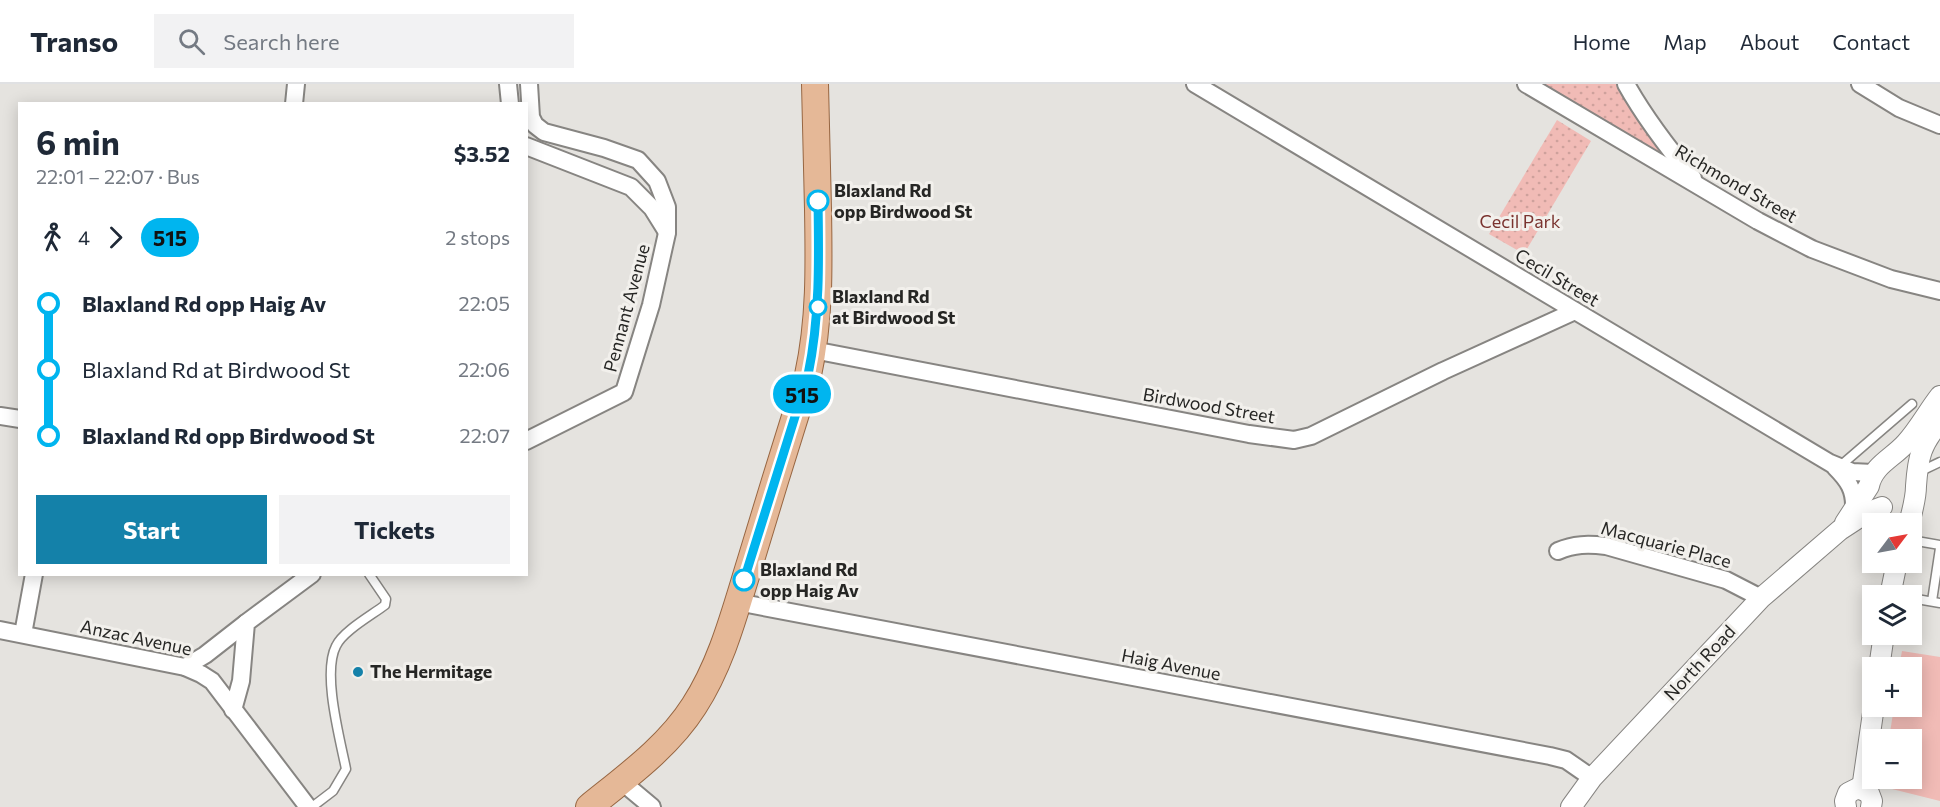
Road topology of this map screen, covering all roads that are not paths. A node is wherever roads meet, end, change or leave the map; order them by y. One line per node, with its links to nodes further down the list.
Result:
1 (296, 84): 9 (street)
2 (508, 84): 10 (street)
3 (529, 84): 14 (street, Pennant Avenue)
4 (815, 84): 17 (main road)
5 (1195, 84): 16 (street, Cecil Street)
6 (1526, 84): 13 (street, Richmond Street)
7 (1626, 84): 13 (street)
8 (1860, 84): 11 (street)
9 (294, 102)
10 (510, 102)
11 (1940, 125)
12 (528, 147): 14 (street, Pennant Avenue)
13 (1702, 188): 15 (street, Richmond Street)
14 (668, 233): 23 (street, Pennant Avenue)
15 (1940, 291)
16 (1575, 311): 17 (street, Birdwood Street); 25 (street, Cecil Street)
17 (813, 350): 41 (main road)
18 (1940, 396): 27 (street, North Road)
19 (1912, 404): 25 (lane)
20 (0, 416): 21 (street)
21 (18, 419)
22 (1940, 422): 26 (street)
23 (528, 440)
24 (1940, 462): 26 (lane)
25 (1834, 465): 27 (street, Cecil Street); 29 (street)
26 (1916, 473): 28 (street)
27 (1871, 480): 29 (street, North Road); 30 (street)
28 (1914, 499): 30 (street, North Road); 31 (street)
29 (1854, 509): 33 (street, North Road)
30 (1886, 513)
31 (1911, 513)
32 (1862, 516): 33 (street, North Road)
33 (1840, 530): 40 (street, North Road)
34 (1922, 542): 35 (lane)
35 (1940, 546): 42 (lane)
36 (1558, 551): 40 (street, Macquarie Place)
37 (34, 576): 45 (street)
38 (309, 576): 43 (street)
39 (370, 576): 52 (lane)
40 (1761, 598): 49 (street, North Road)
41 (737, 602): 49 (street, Haig Avenue); 50 (main road)
42 (1936, 602)
43 (246, 623): 46 (street); 47 (street)
44 (0, 630): 45 (street, Anzac Avenue)
45 (24, 634): 46 (street, Anzac Avenue)
46 (185, 667): 47 (street, Anzac Avenue)
47 (233, 710): 52 (street, Anzac Avenue)
48 (1874, 717): 51 (street)
49 (1592, 778): 55 (street, North Road)
50 (621, 781): 53 (main road); 54 (street)
51 (1872, 802): 56 (street)
52 (310, 807)
53 (589, 807)
54 (652, 807)
55 (1571, 807)
56 (1846, 807)

